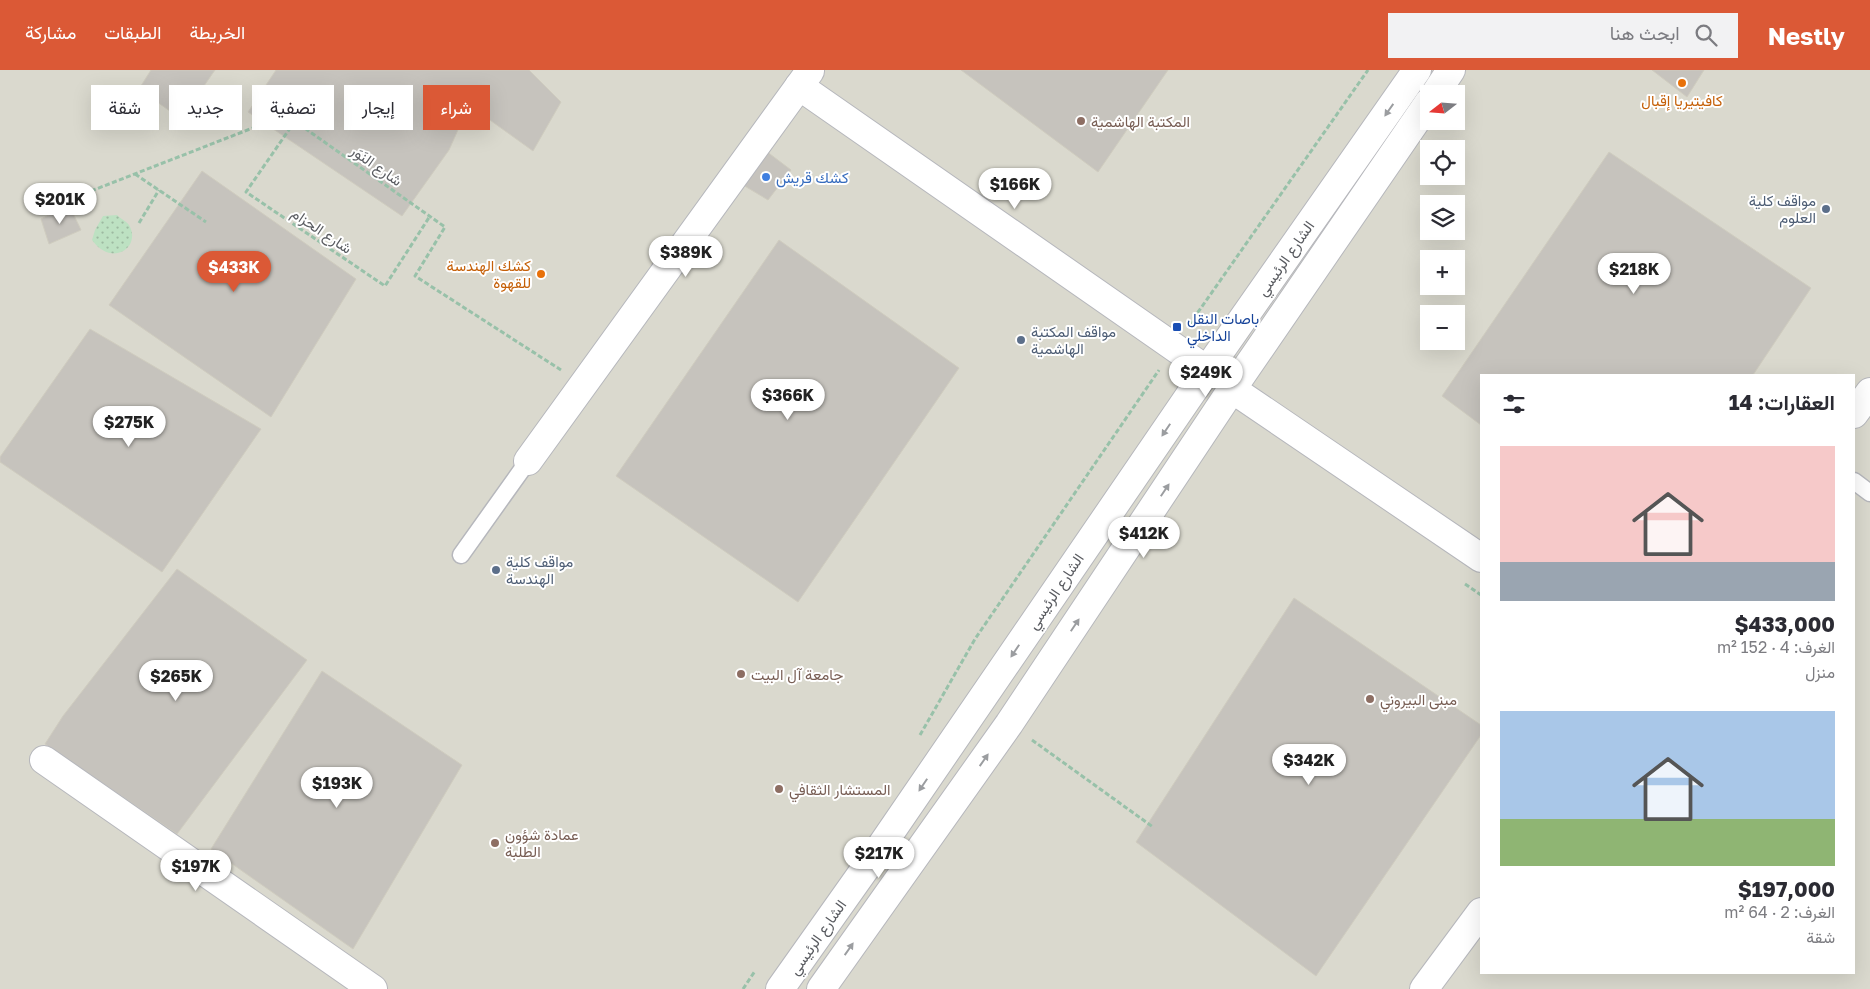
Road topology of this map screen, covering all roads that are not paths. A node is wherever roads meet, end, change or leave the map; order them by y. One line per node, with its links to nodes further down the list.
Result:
1 (1416, 70): 6 (street, الشارع الرئيسي, one-way to 6)
2 (1451, 70): 4 (street)
3 (805, 78): 8 (street); 12 (street)
4 (1441, 85)
5 (1420, 115): 7 (street, الشارع الرئيسي)
6 (1232, 335): 7 (street); 8 (street, الشارع الرئيسي)
7 (1257, 353): 9 (street, الشارع الرئيسي)
8 (1207, 370): 10 (street, الشارع الرئيسي)
9 (1232, 389): 11 (street, الشارع الرئيسي); 16 (street)
10 (1181, 408): 11 (street); 18 (street, الشارع الرئيسي, one-way to 18)
11 (1208, 425): 19 (street, الشارع الرئيسي, one-way to 11)
12 (528, 461): 15 (lane)
13 (1855, 482): 14 (lane)
14 (1870, 493)
15 (461, 555)
16 (1480, 557)
17 (44, 760): 21 (street)
18 (877, 852): 19 (street); 22 (street, الشارع الرئيسي)
19 (905, 870): 23 (street, الشارع الرئيسي, one-way to 19)
20 (1480, 913): 24 (street)
21 (373, 989)
22 (780, 989)
23 (821, 989)
24 (1424, 989)

